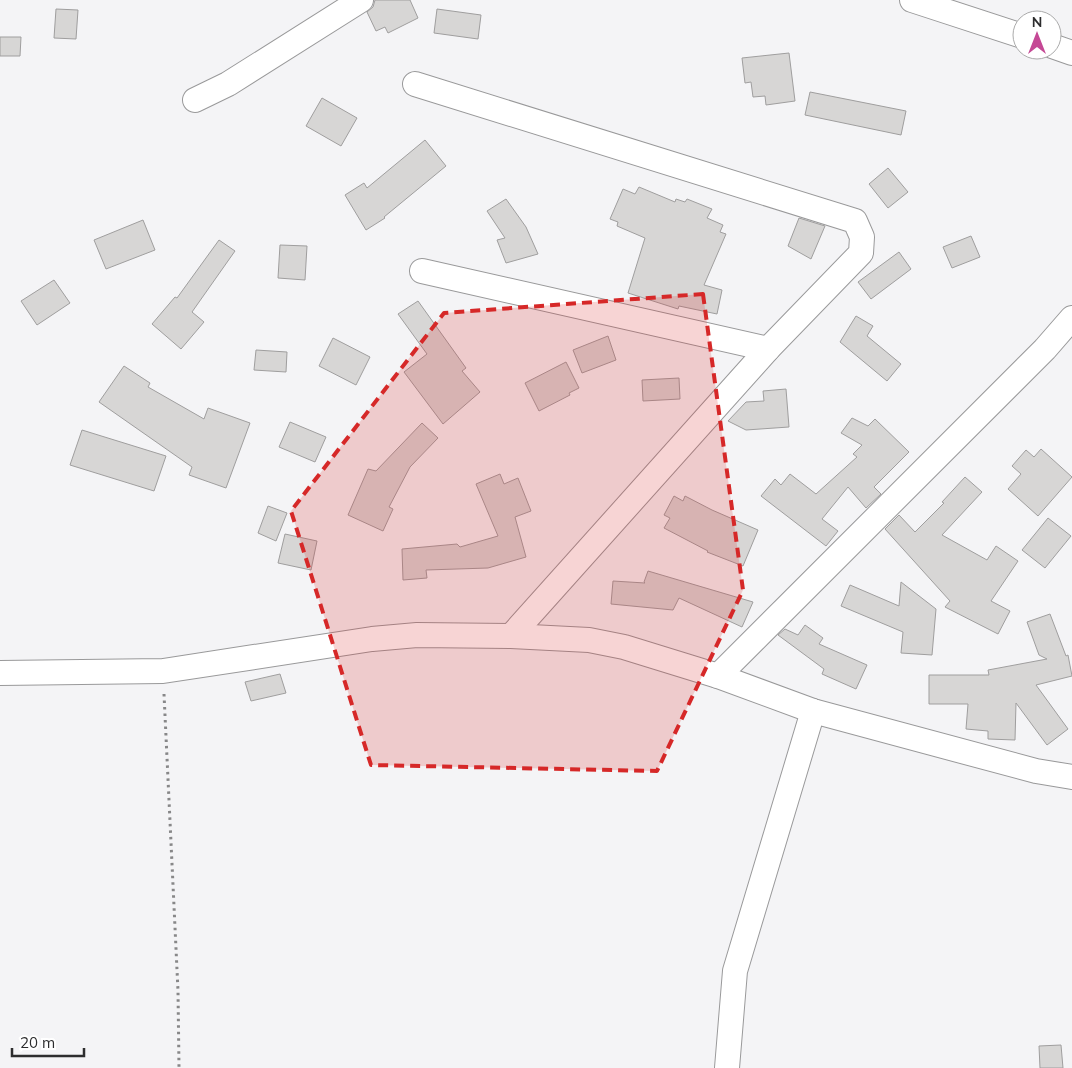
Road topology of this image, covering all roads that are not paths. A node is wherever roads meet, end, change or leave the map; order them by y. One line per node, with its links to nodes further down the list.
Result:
1 (361, 0): 5 (street)
2 (912, 0): 3 (street)
3 (1012, 33)
4 (416, 84): 8 (street)
5 (195, 100)
6 (422, 271): 8 (street)
7 (1072, 318): 11 (street)
8 (768, 349): 9 (street)
9 (512, 636): 10 (street); 11 (street)
10 (0, 673)
11 (718, 676): 12 (street)
12 (813, 711): 13 (street); 14 (street)
13 (1072, 777)
14 (727, 1068)

